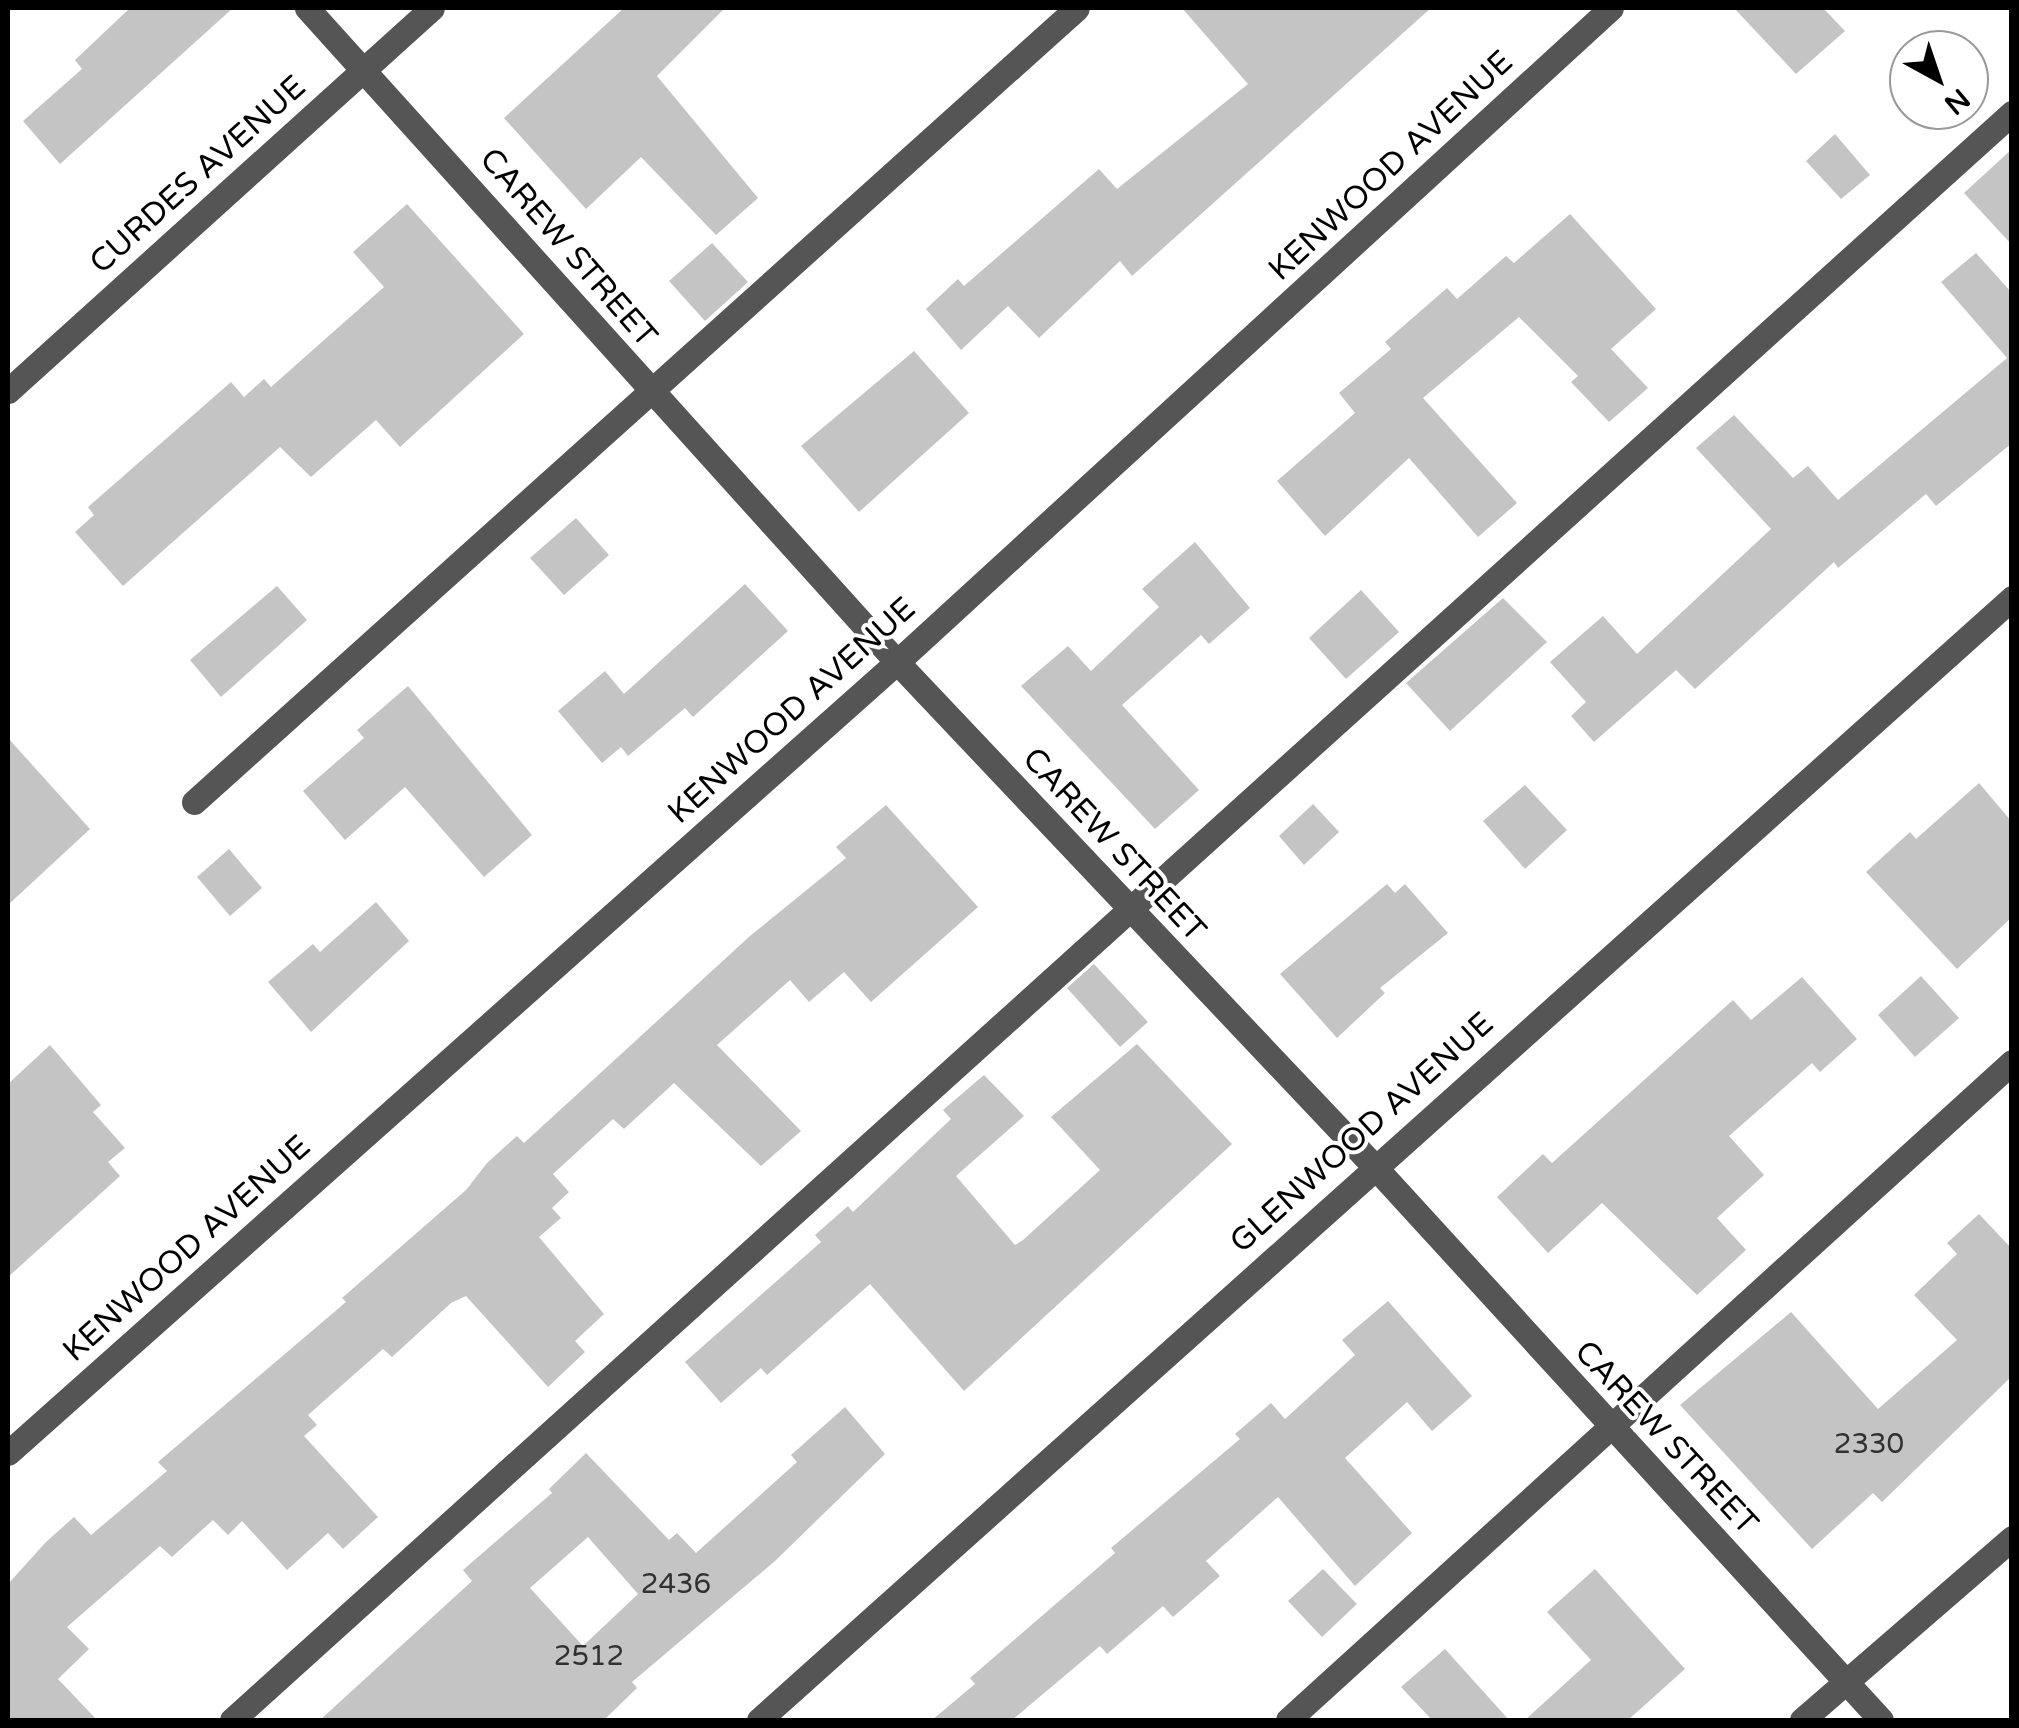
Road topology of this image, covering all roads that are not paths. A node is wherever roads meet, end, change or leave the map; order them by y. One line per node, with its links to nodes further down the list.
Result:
1 (307, 8): 5 (street, CAREW STREET)
2 (432, 8): 5 (street, CURDES AVENUE)
3 (1078, 8): 8 (street)
4 (1611, 8): 10 (street, KENWOOD AVENUE)
5 (365, 69): 7 (street, CURDES AVENUE); 8 (street, CAREW STREET)
6 (2012, 113): 12 (street)
7 (8, 390)
8 (652, 392): 10 (street, CAREW STREET); 11 (street)
9 (2012, 598): 14 (street, GLENWOOD AVENUE)
10 (897, 662): 12 (street, CAREW STREET); 16 (street, KENWOOD AVENUE)
11 (194, 802)
12 (1131, 910): 14 (street, CAREW STREET); 19 (street)
13 (2012, 1062): 15 (street)
14 (1373, 1165): 15 (street, CAREW STREET); 20 (street, GLENWOOD AVENUE)
15 (1610, 1426): 18 (street, CAREW STREET); 21 (street)
16 (8, 1452)
17 (2012, 1538): 18 (street)
18 (1846, 1683): 22 (street); 23 (street, CAREW STREET)
19 (232, 1720)
20 (759, 1720)
21 (1288, 1720)
22 (1802, 1720)
23 (1880, 1720)

